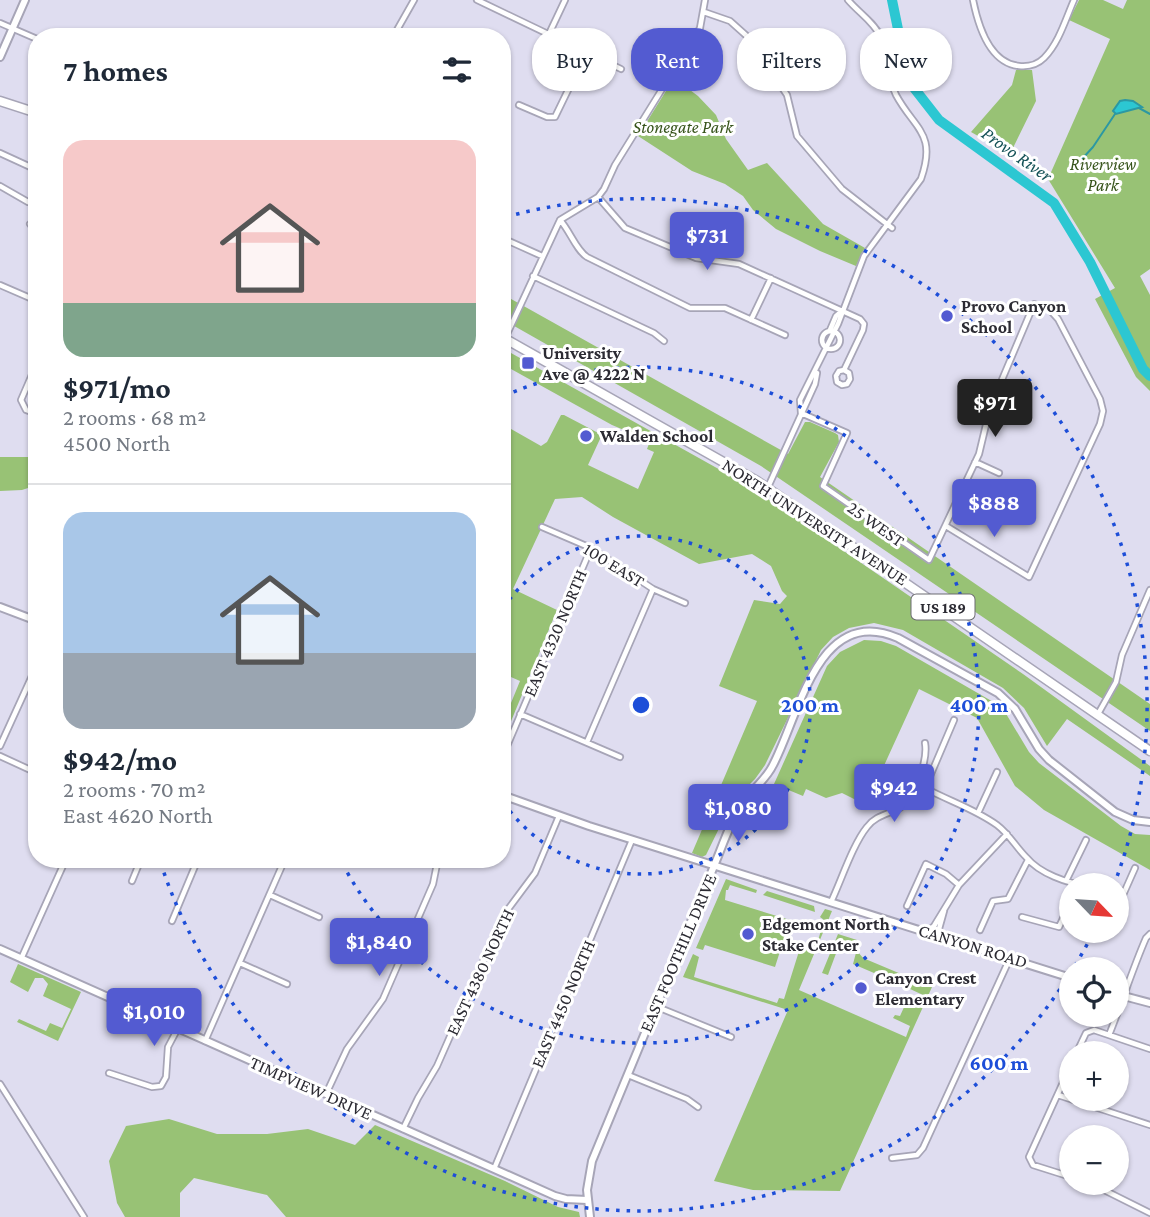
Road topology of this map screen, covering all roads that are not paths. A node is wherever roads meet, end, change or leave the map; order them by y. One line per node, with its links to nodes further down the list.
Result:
1 (25, 0): 14 (main road)
2 (414, 0): 11 (street)
3 (477, 0): 12 (street)
4 (565, 0): 13 (street)
5 (705, 0): 9 (street)
6 (848, 0): 29 (street)
7 (974, 0): 8 (street)
8 (1074, 0)
9 (704, 12): 26 (street); 29 (street)
10 (0, 23): 14 (street)
11 (398, 28)
12 (532, 28)
13 (552, 28)
14 (12, 29): 15 (street); 16 (main road)
15 (28, 35)
16 (0, 57)
17 (617, 67): 18 (street)
18 (621, 69)
19 (568, 91): 21 (street)
20 (0, 100): 22 (highway)
21 (519, 105)
22 (28, 110)
23 (0, 153): 24 (street)
24 (28, 166)
25 (0, 186): 27 (street)
26 (598, 197): 28 (street); 34 (street)
27 (28, 202)
28 (560, 220): 32 (street); 38 (street)
29 (886, 224): 30 (street); 37 (street)
30 (892, 228)
31 (511, 242): 32 (street)
32 (542, 256): 33 (street)
33 (533, 276): 39 (street); 42 (street)
34 (771, 278): 37 (street); 38 (street)
35 (0, 286): 36 (street)
36 (28, 297)
37 (843, 310): 40 (street); 45 (street)
38 (751, 320): 41 (street)
39 (511, 323)
40 (832, 331): 44 (street); 44 (street)
41 (785, 335)
42 (664, 341)
43 (511, 344): 53 (highway, NORTH UNIVERSITY AVENUE / US 189)
44 (828, 347): 50 (street)
45 (844, 370)
46 (28, 382): 49 (street)
47 (997, 390): 48 (street); 51 (street); 54 (street)
48 (1024, 402)
49 (28, 411)
50 (802, 413): 53 (street); 54 (street, 25 WEST)
51 (975, 462): 52 (street); 54 (street)
52 (999, 473)
53 (768, 488): 64 (highway, NORTH UNIVERSITY AVENUE / US 189)
54 (946, 526)
55 (542, 527): 56 (street, 100 EAST)
56 (591, 548): 57 (street, 100 EAST); 63 (street, EAST 4320 NORTH)
57 (653, 589): 59 (street, 100 EAST); 67 (street)
58 (1150, 590): 64 (street)
59 (685, 603)
60 (0, 607): 61 (main road)
61 (28, 618)
62 (28, 685): 69 (street)
63 (520, 714): 66 (street, EAST 4320 NORTH); 67 (street)
64 (1098, 714): 70 (highway, NORTH UNIVERSITY AVENUE / US 189)
65 (954, 720): 76 (street)
66 (511, 736)
67 (587, 742): 72 (street)
68 (925, 743): 96 (street)
69 (0, 746)
70 (1150, 751)
71 (0, 756): 73 (street)
72 (620, 757)
73 (28, 769)
74 (997, 772): 76 (street)
75 (511, 798): 77 (main road, CANYON ROAD)
76 (978, 813): 79 (street)
77 (559, 816): 80 (main road, CANYON ROAD); 131 (street, EAST 4380 NORTH)
78 (1150, 822): 83 (main road, EAST FOOTHILL DRIVE)
79 (1007, 834): 82 (street); 94 (street)
80 (632, 840): 83 (main road, CANYON ROAD); 133 (street, EAST 4450 NORTH)
81 (1086, 840): 90 (street)
82 (1028, 860): 91 (street); 103 (street)
83 (714, 866): 96 (main road, CANYON ROAD); 116 (main road, EAST FOOTHILL DRIVE)
84 (62, 868): 109 (street)
85 (137, 868): 92 (street)
86 (194, 868): 101 (street)
87 (281, 868): 95 (street)
88 (436, 868): 127 (street)
89 (1135, 868): 93 (street)
90 (1070, 873)
91 (1059, 878)
92 (132, 881)
93 (1129, 882)
94 (959, 885): 97 (street); 98 (street)
95 (270, 895): 99 (street); 110 (street)
96 (831, 902): 104 (main road, CANYON ROAD)
97 (907, 906)
98 (944, 910): 104 (street); 106 (street)
99 (318, 917)
100 (1022, 917): 102 (street)
101 (172, 921)
102 (1059, 928)
103 (980, 930)
104 (927, 932): 106 (main road, CANYON ROAD)
105 (1149, 934): 112 (street)
106 (941, 936): 108 (main road, CANYON ROAD)
107 (0, 949): 109 (main road, TIMPVIEW DRIVE)
108 (1010, 957): 111 (main road, CANYON ROAD); 132 (street)
109 (21, 959): 118 (main road, TIMPVIEW DRIVE)
110 (240, 963): 113 (street); 121 (street)
111 (1059, 974)
112 (1129, 978)
113 (287, 984)
114 (1129, 997): 115 (main road)
115 (1150, 1003)
116 (655, 1006): 120 (street); 125 (main road, EAST FOOTHILL DRIVE)
117 (1111, 1027): 119 (street)
118 (178, 1028): 121 (main road, TIMPVIEW DRIVE); 124 (street)
119 (1109, 1035): 122 (street); 123 (street)
120 (731, 1037)
121 (205, 1041): 127 (main road, TIMPVIEW DRIVE)
122 (1082, 1041)
123 (1150, 1049)
124 (109, 1073)
125 (627, 1075): 129 (street); 136 (main road, EAST FOOTHILL DRIVE)
126 (0, 1084): 138 (street)
127 (326, 1094): 131 (main road, TIMPVIEW DRIVE)
128 (1058, 1095): 130 (street); 134 (street)
129 (698, 1107)
130 (1150, 1125)
131 (403, 1129): 133 (main road, TIMPVIEW DRIVE)
132 (892, 1158)
133 (494, 1169): 136 (main road, TIMPVIEW DRIVE)
134 (1059, 1173)
135 (1114, 1195): 137 (street)
136 (587, 1200): 139 (main road, EAST FOOTHILL DRIVE)
137 (1150, 1213)
138 (84, 1217)
139 (590, 1217)

